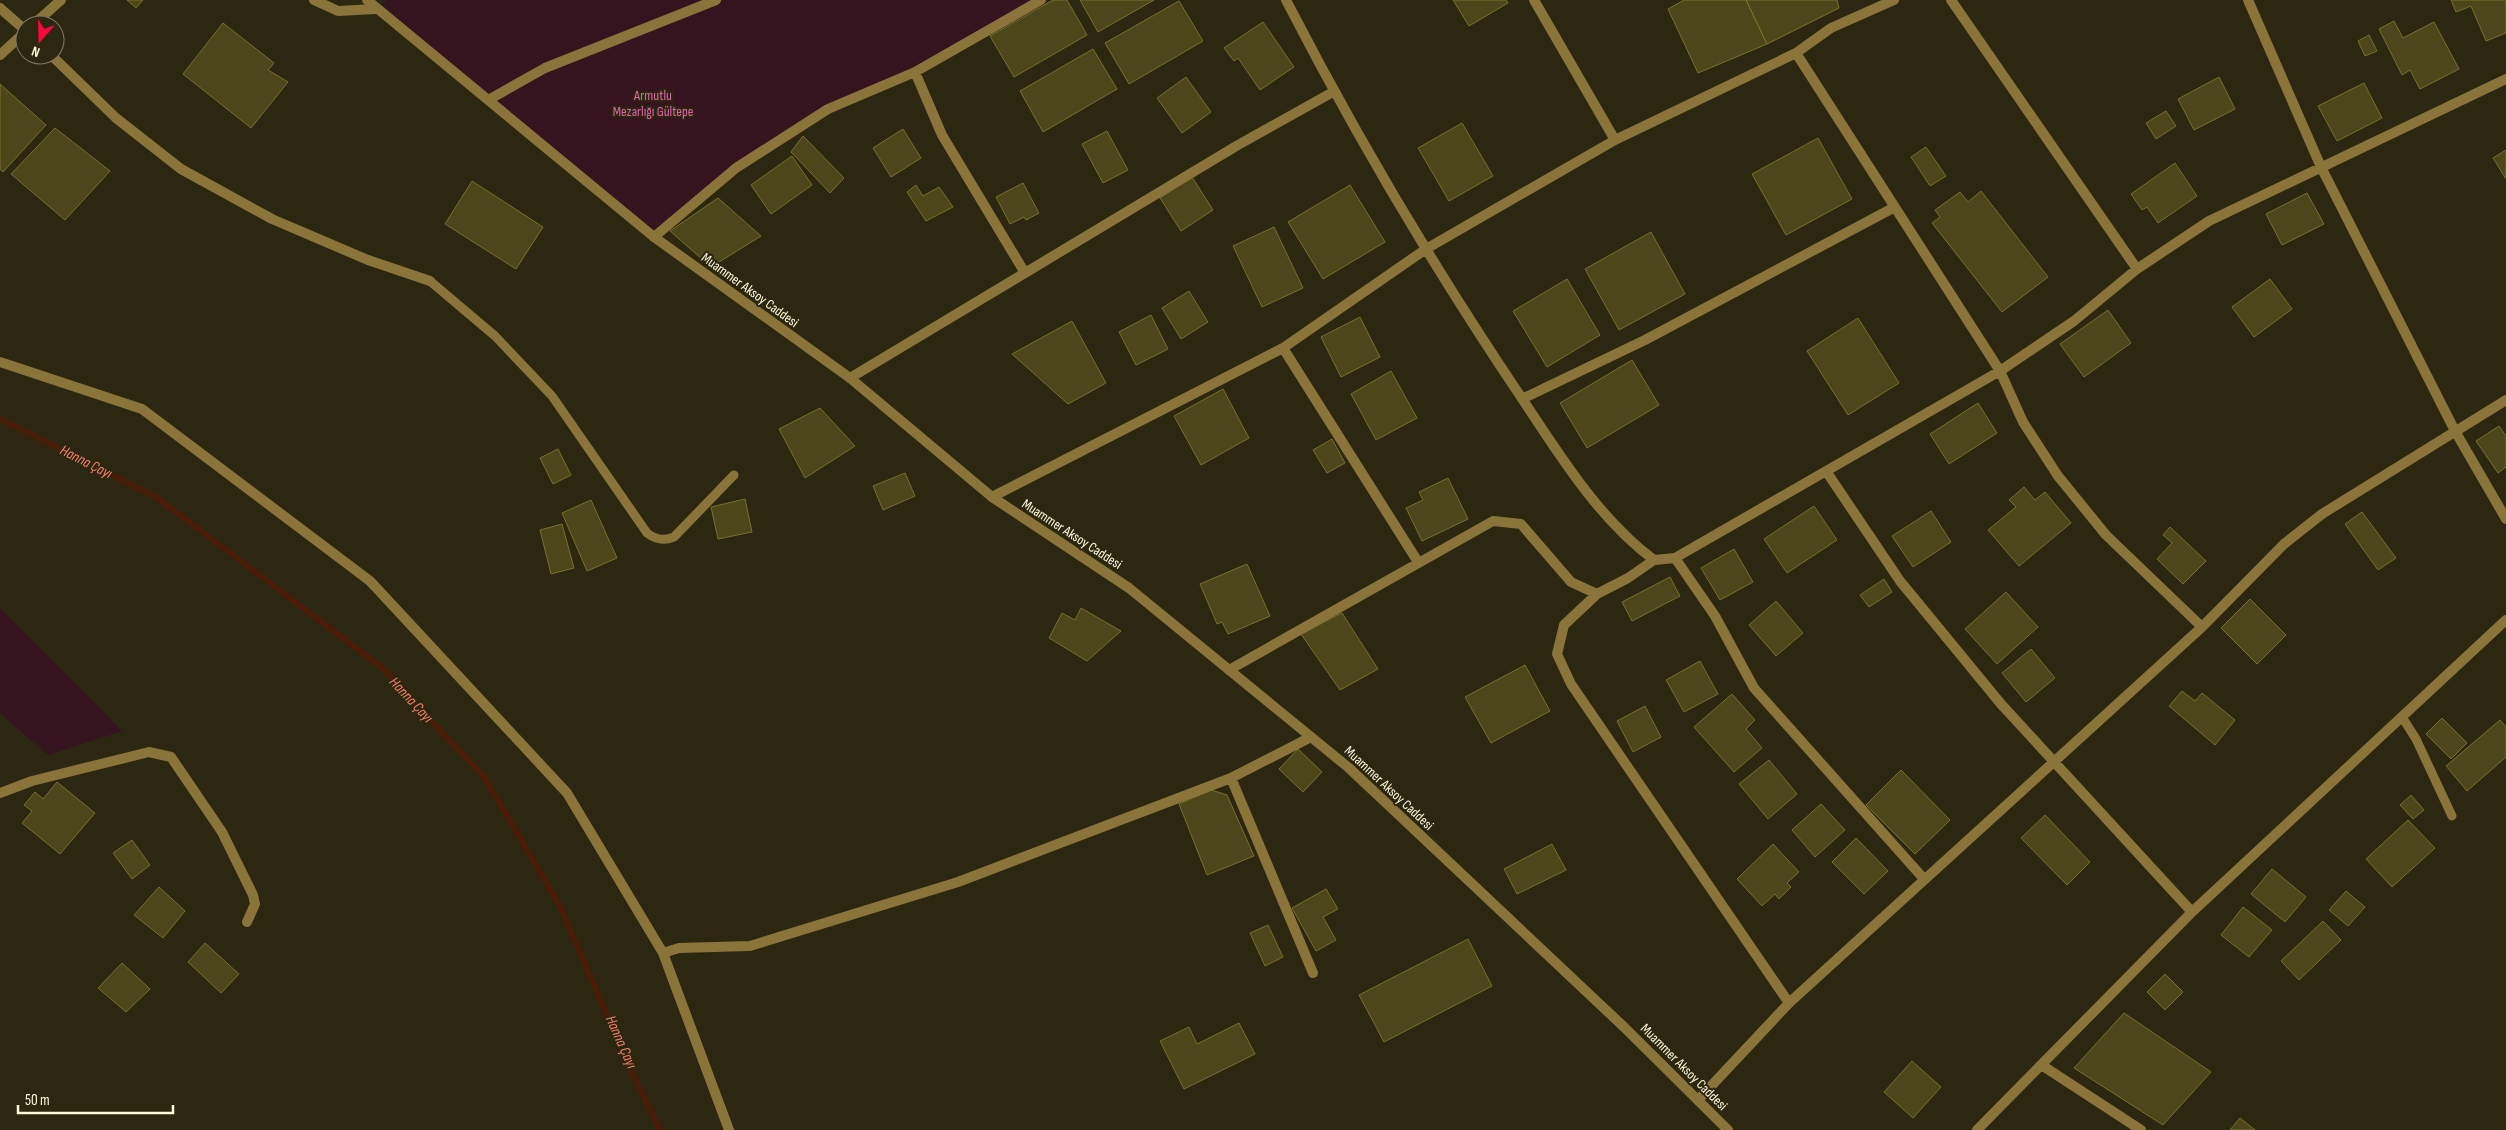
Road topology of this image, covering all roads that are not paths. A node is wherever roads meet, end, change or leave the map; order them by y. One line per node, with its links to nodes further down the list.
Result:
1 (61, 0): 13 (street)
2 (314, 0): 12 (street)
3 (367, 0): 12 (street, Muammer Aksoy Caddesi)
4 (716, 0): 22 (street)
5 (1041, 0): 19 (street)
6 (1286, 0): 21 (street)
7 (1534, 0): 23 (street)
8 (1894, 0): 16 (street)
9 (1951, 0): 28 (street)
10 (2248, 0): 24 (street)
11 (0, 8): 14 (street)
12 (376, 9): 22 (street, Muammer Aksoy Caddesi)
13 (44, 15)
14 (15, 22)
15 (15, 41): 17 (street)
16 (1796, 54): 23 (street); 25 (street)
17 (0, 56)
18 (61, 65): 30 (street)
19 (915, 72): 26 (street); 29 (street)
20 (2506, 79): 24 (street)
21 (1333, 92): 27 (street); 29 (street)
22 (490, 99): 26 (street, Muammer Aksoy Caddesi)
23 (1615, 140): 27 (street)
24 (2321, 167): 28 (street); 37 (street)
25 (1893, 208): 33 (street); 35 (street)
26 (654, 237): 34 (street, Muammer Aksoy Caddesi)
27 (1426, 250): 31 (street); 35 (street)
28 (2137, 269): 33 (street)
29 (1025, 273): 34 (street)
30 (430, 281): 39 (lane)
31 (1283, 348): 40 (street); 44 (street)
32 (0, 362): 58 (street)
33 (2000, 371): 38 (street); 47 (street)
34 (850, 378): 40 (street, Muammer Aksoy Caddesi)
35 (1522, 399): 43 (street)
36 (2506, 400): 37 (street)
37 (2456, 431): 41 (street); 47 (street)
38 (1826, 471): 42 (street); 51 (street)
39 (734, 475)
40 (992, 497): 48 (street, Muammer Aksoy Caddesi)
41 (2506, 519)
42 (1674, 558): 43 (street); 55 (street)
43 (1654, 560): 45 (street)
44 (1418, 562): 45 (street); 48 (street)
45 (1597, 594): 60 (street)
46 (2506, 620): 49 (street)
47 (2202, 627): 51 (street)
48 (1229, 670): 50 (street, Muammer Aksoy Caddesi)
49 (2402, 717): 54 (lane); 56 (street)
50 (1312, 737): 52 (street); 62 (street, Muammer Aksoy Caddesi)
51 (2053, 764): 55 (street); 56 (street)
52 (1231, 778): 58 (street); 59 (street)
53 (0, 793): 57 (street)
54 (2452, 816)
55 (1924, 878): 60 (street)
56 (2192, 912): 61 (street)
57 (246, 922)
58 (663, 953): 63 (street)
59 (1313, 973)
60 (1789, 1003): 62 (street)
61 (2043, 1066): 65 (street); 66 (street)
62 (1698, 1100): 64 (street, Muammer Aksoy Caddesi)
63 (729, 1130)
64 (1728, 1130)
65 (1978, 1130)
66 (2141, 1130)

